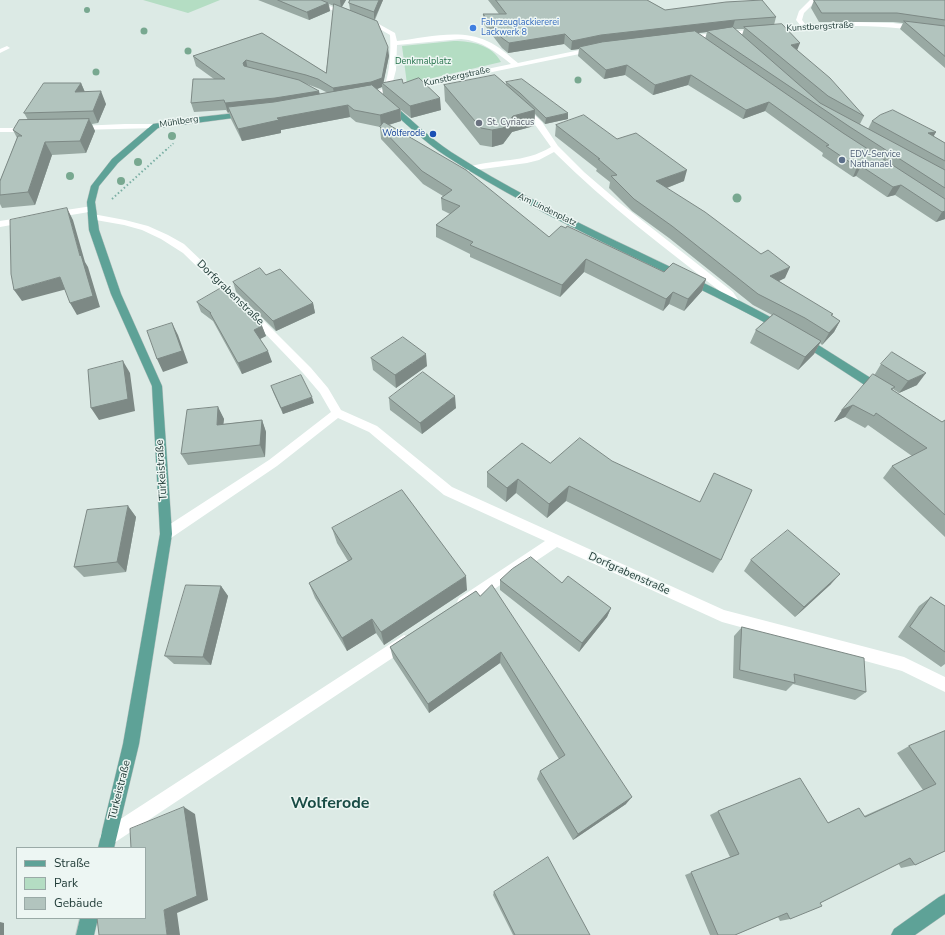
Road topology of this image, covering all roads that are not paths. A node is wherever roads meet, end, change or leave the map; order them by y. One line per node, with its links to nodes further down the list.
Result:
1 (307, 0): 10 (street)
2 (814, 0): 3 (street)
3 (804, 27): 4 (street, Kunstbergstraße); 6 (street, Kunstbergstraße)
4 (935, 31): 5 (street, Kunstbergstraße); 9 (street)
5 (945, 32)
6 (732, 33): 7 (street, Kunstbergstraße); 11 (street)
7 (694, 37): 8 (street, Kunstbergstraße); 12 (street)
8 (680, 39)
9 (945, 40)
10 (394, 43): 14 (street); 15 (street)
11 (743, 43)
12 (707, 46)
13 (600, 48): 14 (street, Kunstbergstraße)
14 (515, 64): 15 (street, Kunstbergstraße)
15 (372, 95): 23 (main road, Am Lindenplatz)
16 (516, 102): 22 (street, Am Lindenplatz)
17 (255, 113): 18 (main road, Mühlberg)
18 (156, 126): 19 (street, Mühlberg); 24 (main road, Türkeistraße)
19 (67, 128)
20 (0, 130): 21 (street)
21 (37, 130)
22 (555, 148): 23 (street); 28 (street, Am Lindenplatz)
23 (471, 169): 28 (main road, Am Lindenplatz)
24 (92, 213): 25 (street, Dorfgrabenstraße); 30 (street, Dorfgrabenstraße); 31 (main road, Türkeistraße)
25 (46, 217)
26 (31, 219): 27 (street)
27 (0, 224)
28 (734, 301): 29 (main road, Am Lindenplatz)
29 (891, 396)
30 (337, 413): 31 (street); 32 (street, Dorfgrabenstraße)
31 (166, 534): 36 (main road, Türkeistraße)
32 (556, 541): 33 (street); 35 (street, Dorfgrabenstraße)
33 (451, 611)
34 (418, 632): 36 (street)
35 (945, 685)
36 (107, 843)
37 (945, 903): 40 (main road)
38 (89, 919): 39 (main road)
39 (85, 935)
40 (900, 935)

